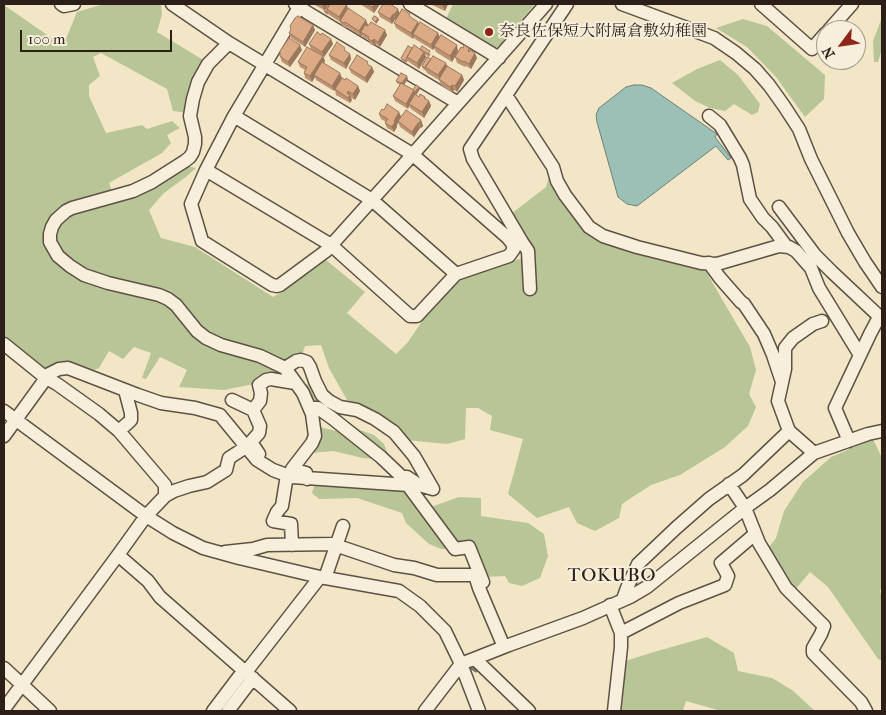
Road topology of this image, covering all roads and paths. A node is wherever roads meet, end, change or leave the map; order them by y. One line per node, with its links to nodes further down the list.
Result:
1 (61, 4): 2 (street)
2 (74, 4)
3 (172, 4): 12 (street)
4 (410, 4): 14 (street)
5 (546, 4): 14 (street)
6 (567, 4): 16 (street)
7 (622, 4): 29 (street)
8 (761, 4): 13 (street)
9 (852, 4): 11 (street)
10 (298, 5): 15 (street); 17 (street)
11 (838, 20)
12 (229, 43): 15 (street); 35 (street)
13 (816, 44)
14 (499, 58): 17 (street)
15 (264, 64): 18 (street); 20 (street)
16 (506, 95): 24 (street); 27 (street)
17 (458, 103): 20 (street)
18 (234, 116): 21 (street); 22 (street)
19 (710, 116): 26 (street)
20 (412, 154): 22 (street); 24 (street)
21 (206, 170): 25 (street); 25 (street)
22 (372, 200): 25 (street); 28 (street)
23 (779, 207): 31 (street)
24 (518, 244): 28 (street); 30 (street)
25 (330, 245): 28 (street)
26 (786, 246): 27 (street); 34 (street)
27 (709, 263): 37 (street)
28 (456, 274)
29 (882, 287)
30 (530, 288)
31 (881, 318): 34 (street)
32 (822, 321): 37 (street)
33 (4, 344): 36 (street)
34 (860, 355): 49 (street)
35 (285, 368): 38 (street); 55 (street)
36 (46, 378): 39 (street); 44 (street); 46 (street)
37 (782, 381): 45 (street)
38 (295, 383): 41 (street); 42 (street)
39 (125, 390): 46 (street); 50 (street)
40 (232, 400): 42 (street)
41 (310, 408): 54 (street); 55 (street)
42 (253, 410): 52 (street)
43 (4, 411): 44 (street)
44 (15, 420): 48 (street); 59 (street)
45 (790, 430): 51 (street); 56 (street)
46 (119, 431): 57 (street)
47 (882, 431): 49 (street)
48 (4, 436)
49 (849, 441): 51 (street)
50 (246, 447): 52 (street); 57 (street)
51 (814, 453): 58 (street)
52 (267, 466): 53 (street)
53 (287, 475): 54 (street); 62 (street)
54 (308, 478): 55 (street)
55 (404, 481): 70 (street)
56 (729, 484): 58 (street); 67 (street)
57 (165, 496): 59 (street)
58 (745, 508): 61 (street); 67 (street)
59 (146, 516): 64 (street); 65 (street)
60 (343, 526): 63 (street)
61 (755, 534): 69 (street); 85 (street)
62 (292, 545): 63 (street); 64 (street)
63 (337, 545): 66 (street); 70 (street)
64 (218, 552): 66 (street)
65 (118, 555): 74 (street); 75 (street)
66 (322, 577): 72 (street); 74 (street)
67 (623, 599): 68 (street)
68 (610, 605): 69 (street); 70 (street)
69 (621, 633): 84 (street)
70 (506, 646): 71 (street)
71 (475, 659): 72 (street); 83 (street)
72 (461, 664): 81 (street); 82 (street)
73 (4, 668): 75 (street)
74 (248, 674): 78 (street); 79 (street); 80 (street)
75 (24, 681): 76 (street); 77 (street)
76 (4, 709)
77 (50, 711)
78 (213, 711)
79 (228, 711)
80 (290, 711)
81 (425, 711)
82 (479, 711)
83 (529, 711)
84 (614, 711)
85 (866, 711)

